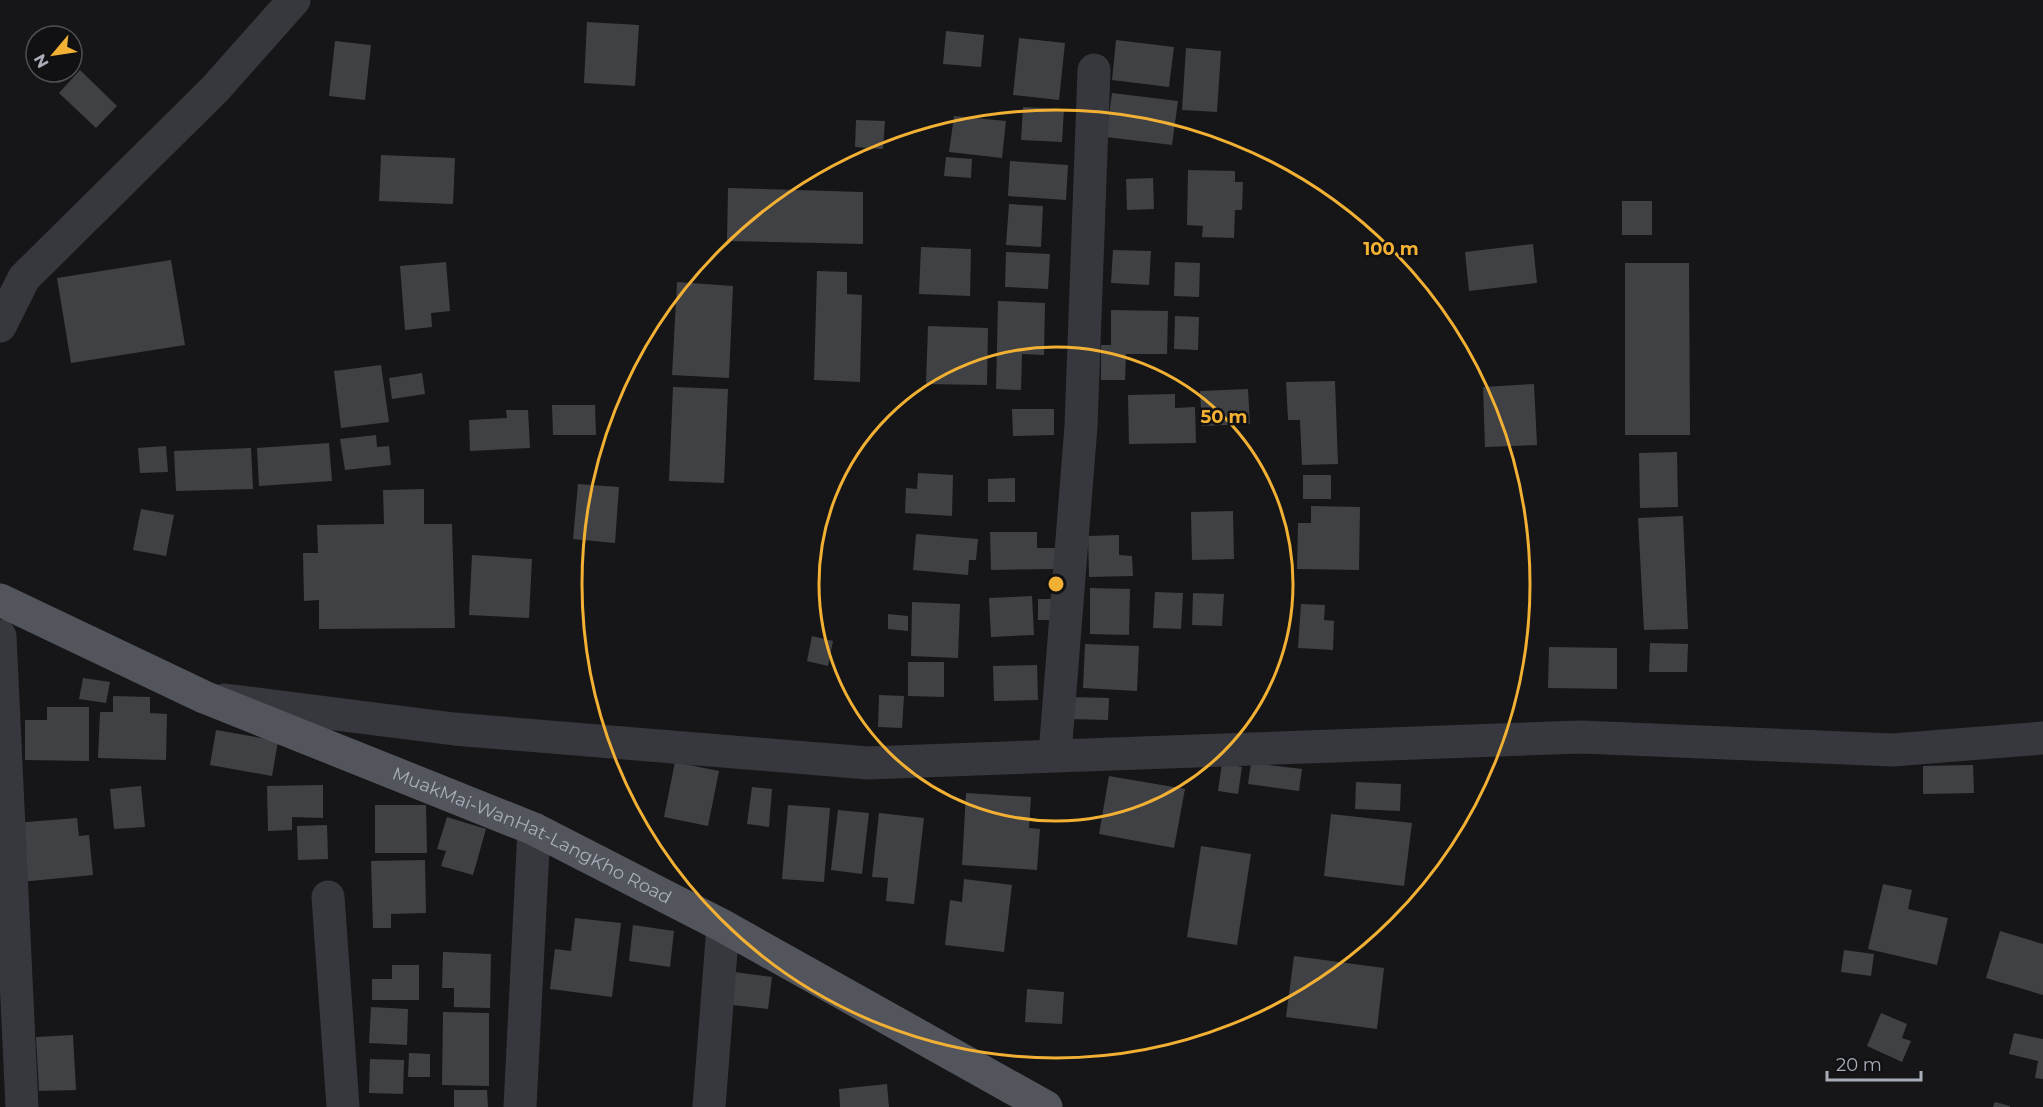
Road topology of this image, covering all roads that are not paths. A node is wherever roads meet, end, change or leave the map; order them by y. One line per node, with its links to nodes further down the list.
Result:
1 (294, 0): 3 (street)
2 (1094, 70): 8 (street)
3 (0, 326)
4 (0, 600): 6 (main road, MuakMai-WanHat-LangKho Road)
5 (0, 636): 12 (street)
6 (204, 697): 8 (street); 9 (main road, MuakMai-WanHat-LangKho Road)
7 (2043, 738): 8 (street)
8 (1056, 754)
9 (534, 829): 11 (main road, MuakMai-WanHat-LangKho Road); 14 (street)
10 (328, 897): 13 (street)
11 (723, 926): 15 (street); 16 (main road, MuakMai-WanHat-LangKho Road)
12 (22, 1107)
13 (343, 1107)
14 (520, 1107)
15 (709, 1107)
16 (1046, 1107)

